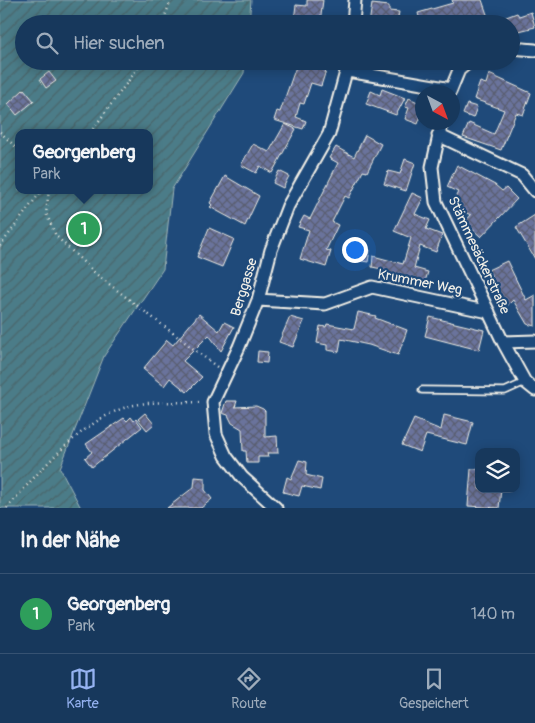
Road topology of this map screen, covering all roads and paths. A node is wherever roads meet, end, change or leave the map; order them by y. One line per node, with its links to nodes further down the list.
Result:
1 (171, 0): 3 (path)
2 (355, 0): 4 (street)
3 (165, 15)
4 (354, 15)
5 (520, 49): 6 (street)
6 (535, 50)
7 (136, 70): 13 (path)
8 (347, 70): 22 (street, Berggasse)
9 (364, 70): 11 (street)
10 (459, 70): 12 (street)
11 (426, 85)
12 (453, 85)
13 (93, 129)
14 (440, 130): 16 (street, Stämmesäckerstraße)
15 (0, 132): 17 (path)
16 (438, 135): 18 (street); 23 (street, Stämmesäckerstraße)
17 (15, 146)
18 (535, 191)
19 (39, 194): 21 (path)
20 (48, 194): 26 (path)
21 (0, 246)
22 (258, 300): 23 (street, Krummer Weg); 26 (street, Berggasse)
23 (489, 312): 25 (street, Stämmesäckerstraße)
24 (535, 340): 25 (street)
25 (503, 342): 27 (street, Stämmesäckerstraße)
26 (226, 374): 30 (street, Berggasse)
27 (525, 382): 28 (lane); 29 (street, Stämmesäckerstraße)
28 (422, 390)
29 (535, 390)
30 (213, 402): 31 (path); 32 (street)
31 (7, 508)
32 (276, 508)

